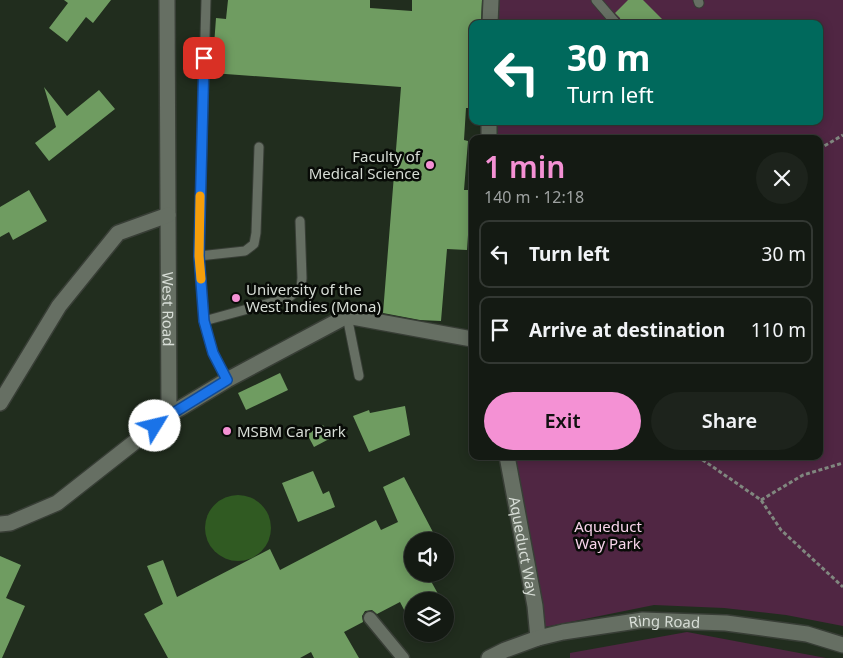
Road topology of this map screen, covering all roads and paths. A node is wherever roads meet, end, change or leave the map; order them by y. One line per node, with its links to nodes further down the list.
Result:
1 (167, 0): 10 (street, West Road)
2 (206, 0): 12 (lane)
3 (490, 0): 5 (street)
4 (596, 0): 6 (lane)
5 (490, 20)
6 (613, 20)
7 (843, 135): 9 (path)
8 (259, 146): 12 (lane)
9 (823, 147)
10 (168, 215): 18 (street); 19 (street, West Road)
11 (300, 221): 14 (lane)
12 (199, 256): 14 (lane)
13 (347, 316): 15 (street); 16 (lane); 17 (street)
14 (204, 321): 17 (lane)
15 (469, 338)
16 (358, 376)
17 (227, 380): 19 (street)
18 (0, 402)
19 (170, 415): 24 (street)
20 (508, 460): 27 (street, Aqueduct Way)
21 (703, 460): 23 (path)
22 (843, 463): 23 (path)
23 (761, 500): 25 (path)
24 (0, 524)
25 (843, 586)
26 (370, 618): 29 (street)
27 (538, 638): 28 (street, Ring Road); 30 (street, Ring Road)
28 (843, 645)
29 (403, 658)
30 (489, 658)

